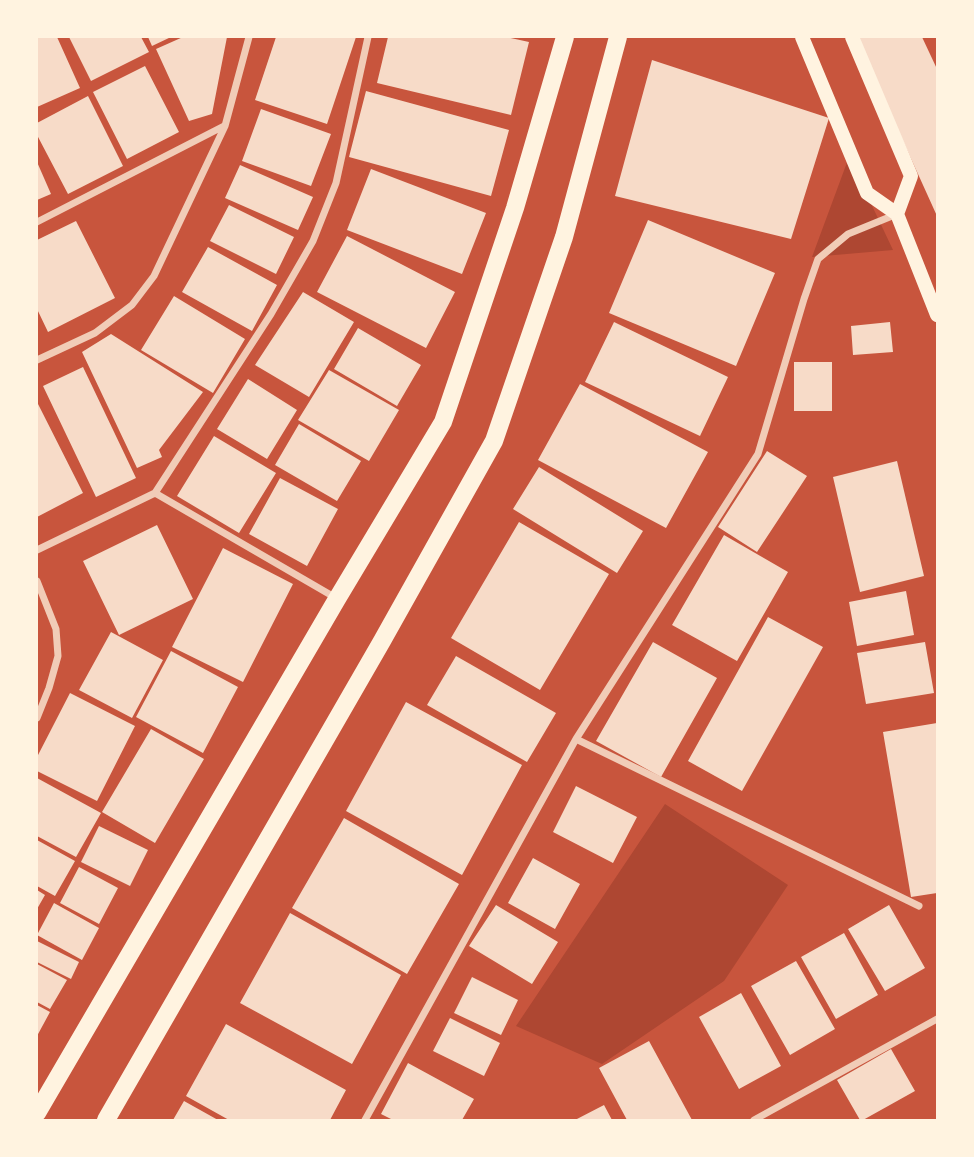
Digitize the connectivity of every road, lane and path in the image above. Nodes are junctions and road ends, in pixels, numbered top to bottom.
1 (249, 37) edge
2 (368, 37) edge
3 (565, 37) edge
4 (618, 37) edge
5 (802, 37) edge
6 (852, 37) edge
7 (225, 125) junction
8 (897, 215) junction
9 (37, 222) edge
10 (937, 315) edge
11 (37, 360) edge
12 (155, 493) junction
13 (37, 550) edge
14 (37, 581) edge
15 (337, 599) junction
16 (37, 718) edge
17 (576, 739) junction
18 (919, 906) dead end
19 (937, 1019) edge
20 (37, 1113) edge
21 (106, 1120) edge
22 (365, 1120) edge
23 (754, 1120) edge

1 - 7 street
2 - 12 street
3 - 15 main road
4 - 21 main road
5 - 8 main road
6 - 8 main road
7 - 9 street
7 - 11 street
8 - 10 main road
8 - 17 street
12 - 13 street
12 - 15 street
14 - 16 street
15 - 20 main road
17 - 18 street
17 - 22 street
19 - 23 street

